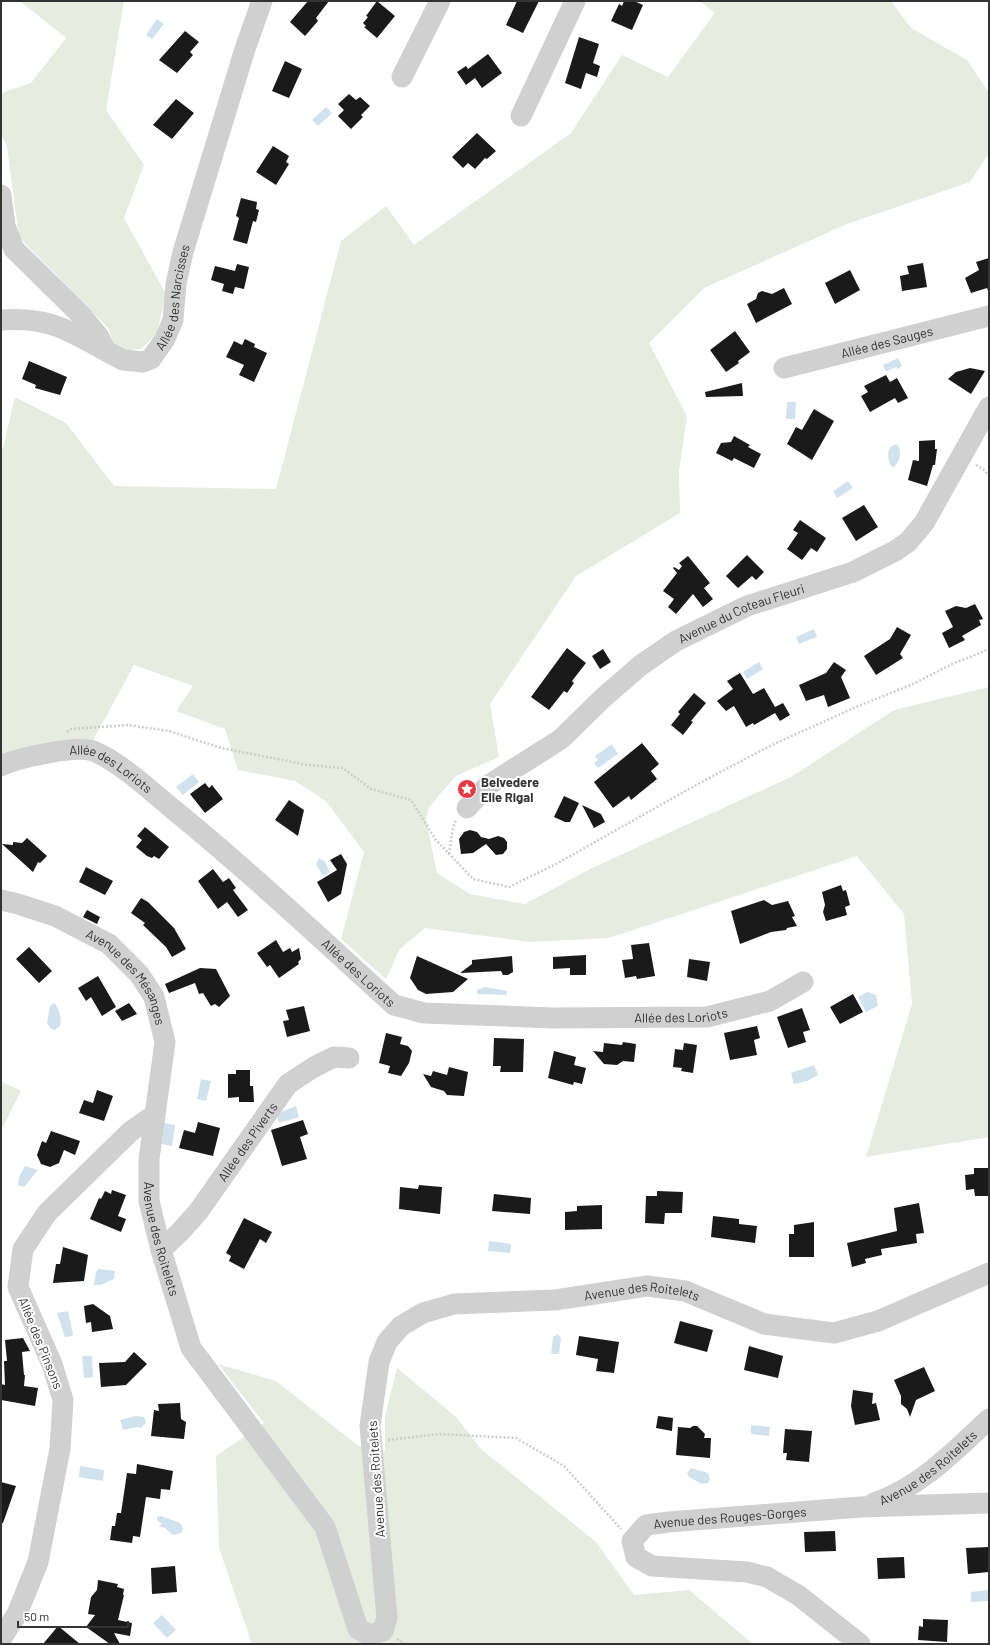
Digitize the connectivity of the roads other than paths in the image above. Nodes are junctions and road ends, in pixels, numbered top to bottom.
1 (262, 1) edge
2 (440, 1) edge
3 (575, 1) edge
4 (402, 77) dead end
5 (521, 116) dead end
6 (1, 194) edge
7 (989, 316) edge
8 (1, 320) edge
9 (106, 351) junction
10 (784, 368) dead end
11 (989, 407) edge
12 (1, 766) edge
13 (467, 808) road end
14 (1, 900) edge
15 (804, 982) dead end
16 (349, 1058) dead end
17 (154, 1115) junction
18 (161, 1250) junction
19 (989, 1273) edge
20 (989, 1419) edge
21 (989, 1503) edge
22 (861, 1507) junction
23 (1, 1639) edge
24 (860, 1644) edge

1 - 9 street, Allée des Narcisses
2 - 4 street
3 - 5 street
6 - 9 street
7 - 10 street, Allée des Sauges
8 - 9 street, Allée des Narcisses
11 - 13 street, Avenue du Coteau Fleuri
12 - 15 street, Allée des Loriots
14 - 17 street, Avenue des Mésanges
16 - 18 street, Allée des Piverts
17 - 18 street, Avenue des Roitelets
17 - 23 street, Allée des Pinsons
18 - 19 street, Avenue des Roitelets
20 - 22 street, Avenue des Roitelets
21 - 22 street
22 - 24 street, Avenue des Rouges-Gorges

